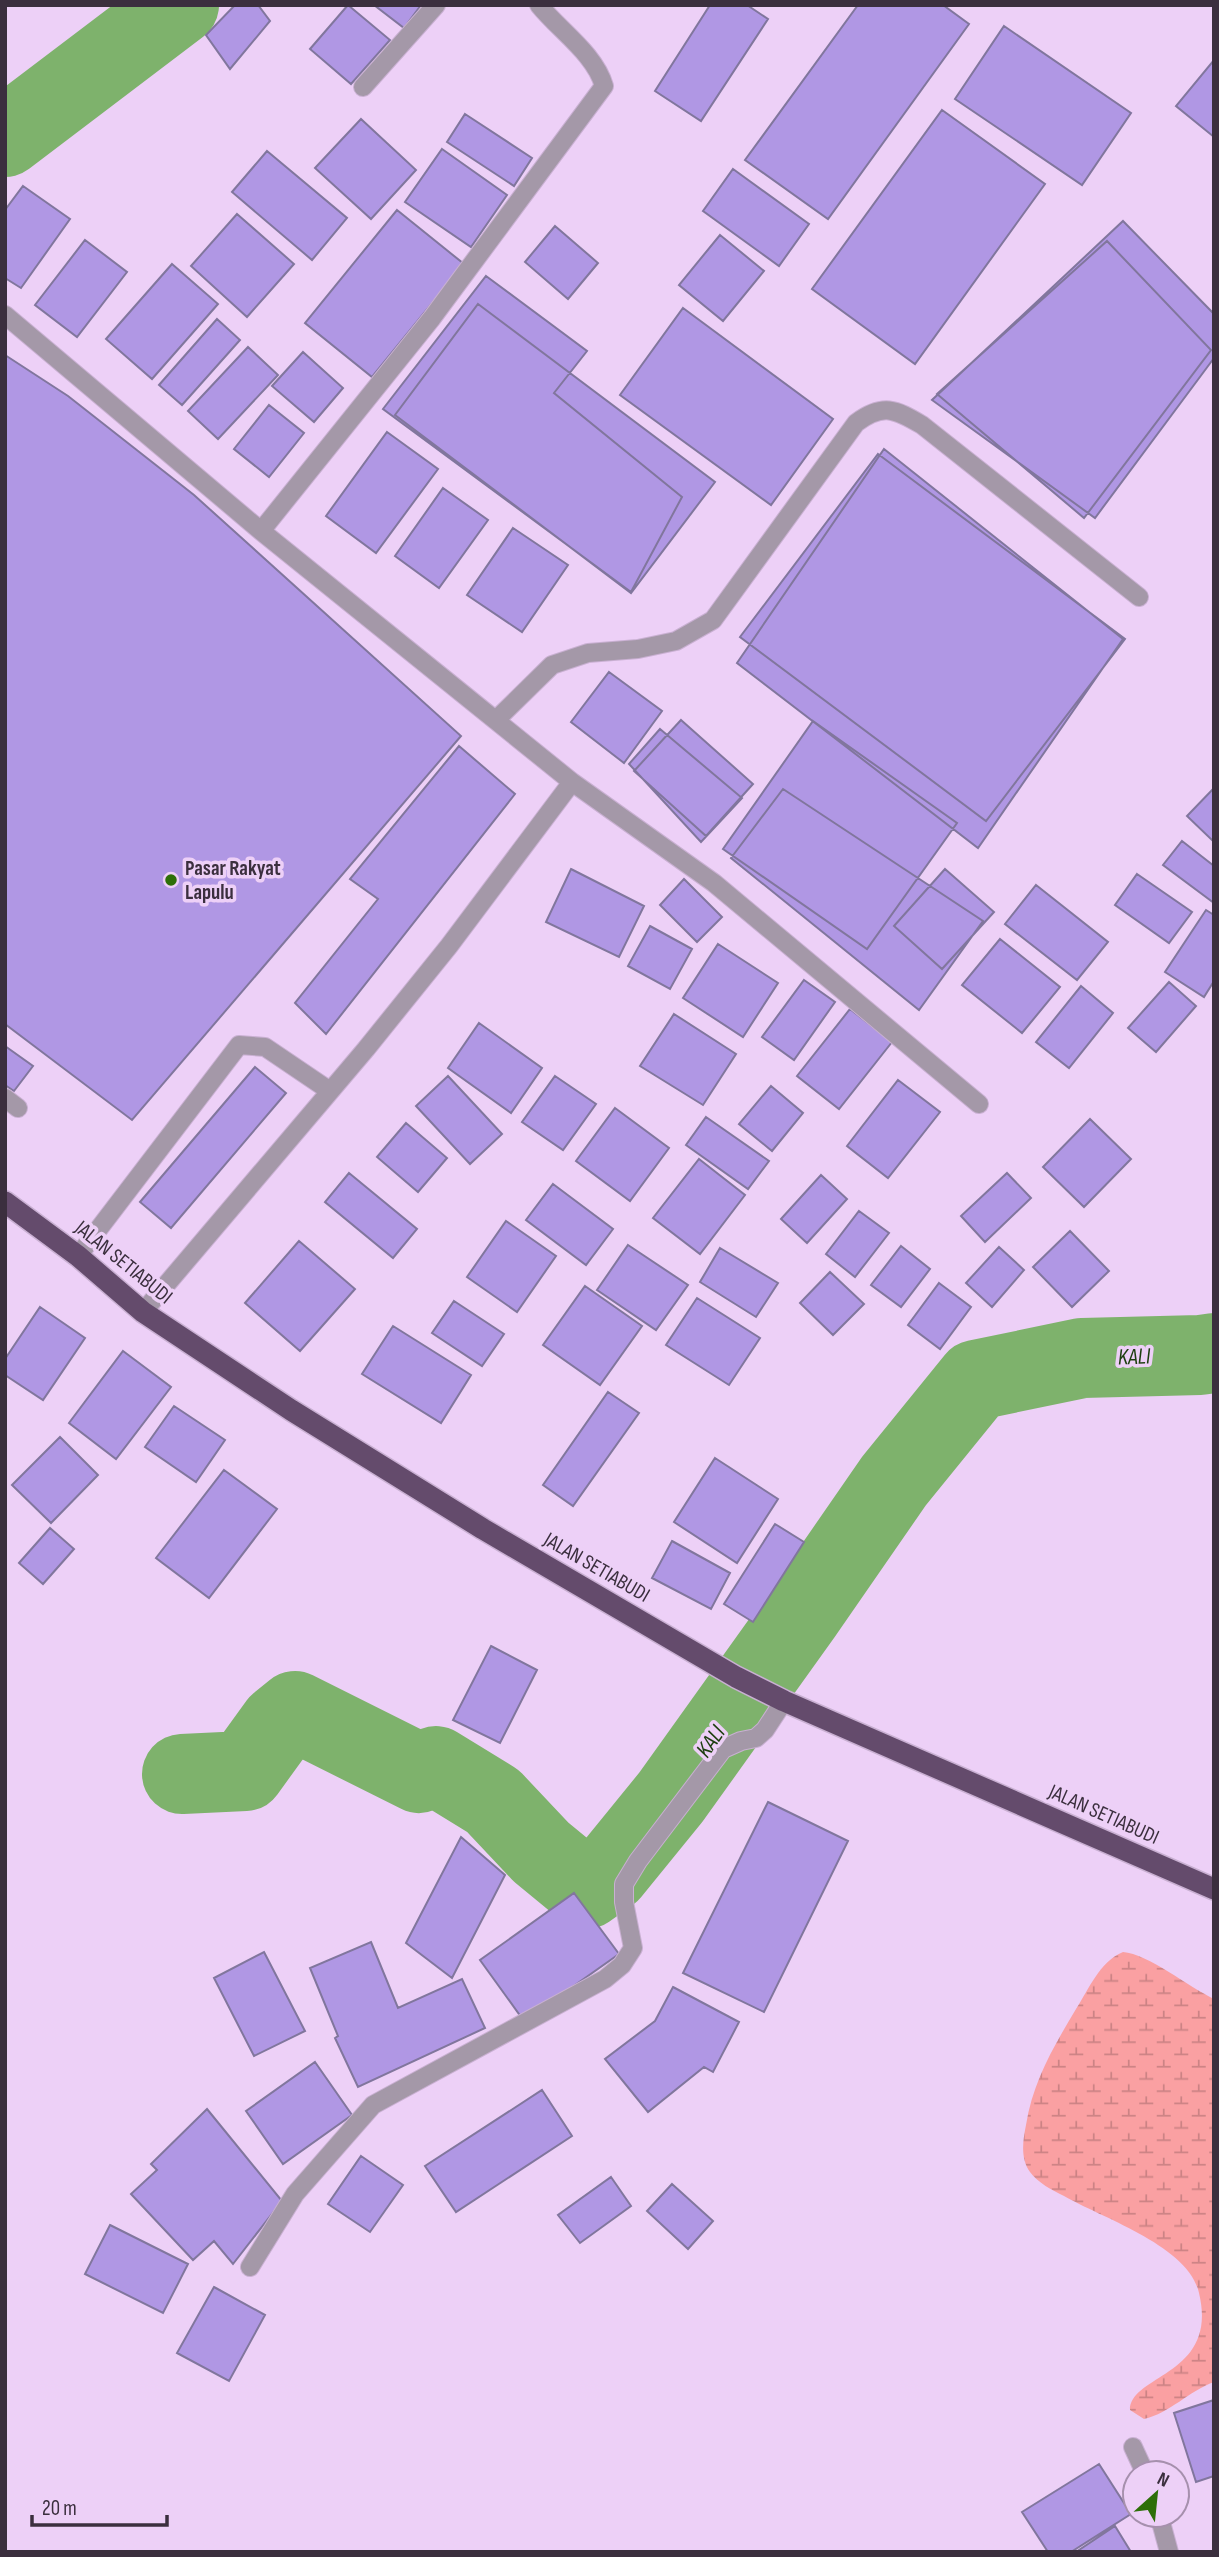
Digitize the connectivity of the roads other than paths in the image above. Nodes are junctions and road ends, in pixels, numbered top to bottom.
1 (436, 5) edge
2 (540, 5) edge
3 (363, 87) dead end
4 (5, 315) edge
5 (261, 530) junction
6 (1139, 597) dead end
7 (496, 720) junction
8 (572, 782) junction
9 (330, 1091) junction
10 (979, 1104) dead end
11 (5, 1202) edge
12 (78, 1255) junction
13 (143, 1312) junction
14 (777, 1698) junction
15 (1214, 1889) edge
16 (250, 2267) dead end
17 (1133, 2447) dead end
18 (1139, 2459) edge
19 (1163, 2529) edge
20 (1169, 2552) edge

1 - 3 street
2 - 5 street
4 - 5 street
5 - 7 street
6 - 7 street
7 - 8 street
8 - 9 street
8 - 10 street
9 - 12 street
9 - 13 street
11 - 12 highway, JALAN SETIABUDI
12 - 13 highway, JALAN SETIABUDI
13 - 14 highway, JALAN SETIABUDI
14 - 15 highway, JALAN SETIABUDI
14 - 16 street
17 - 18 street
19 - 20 street

